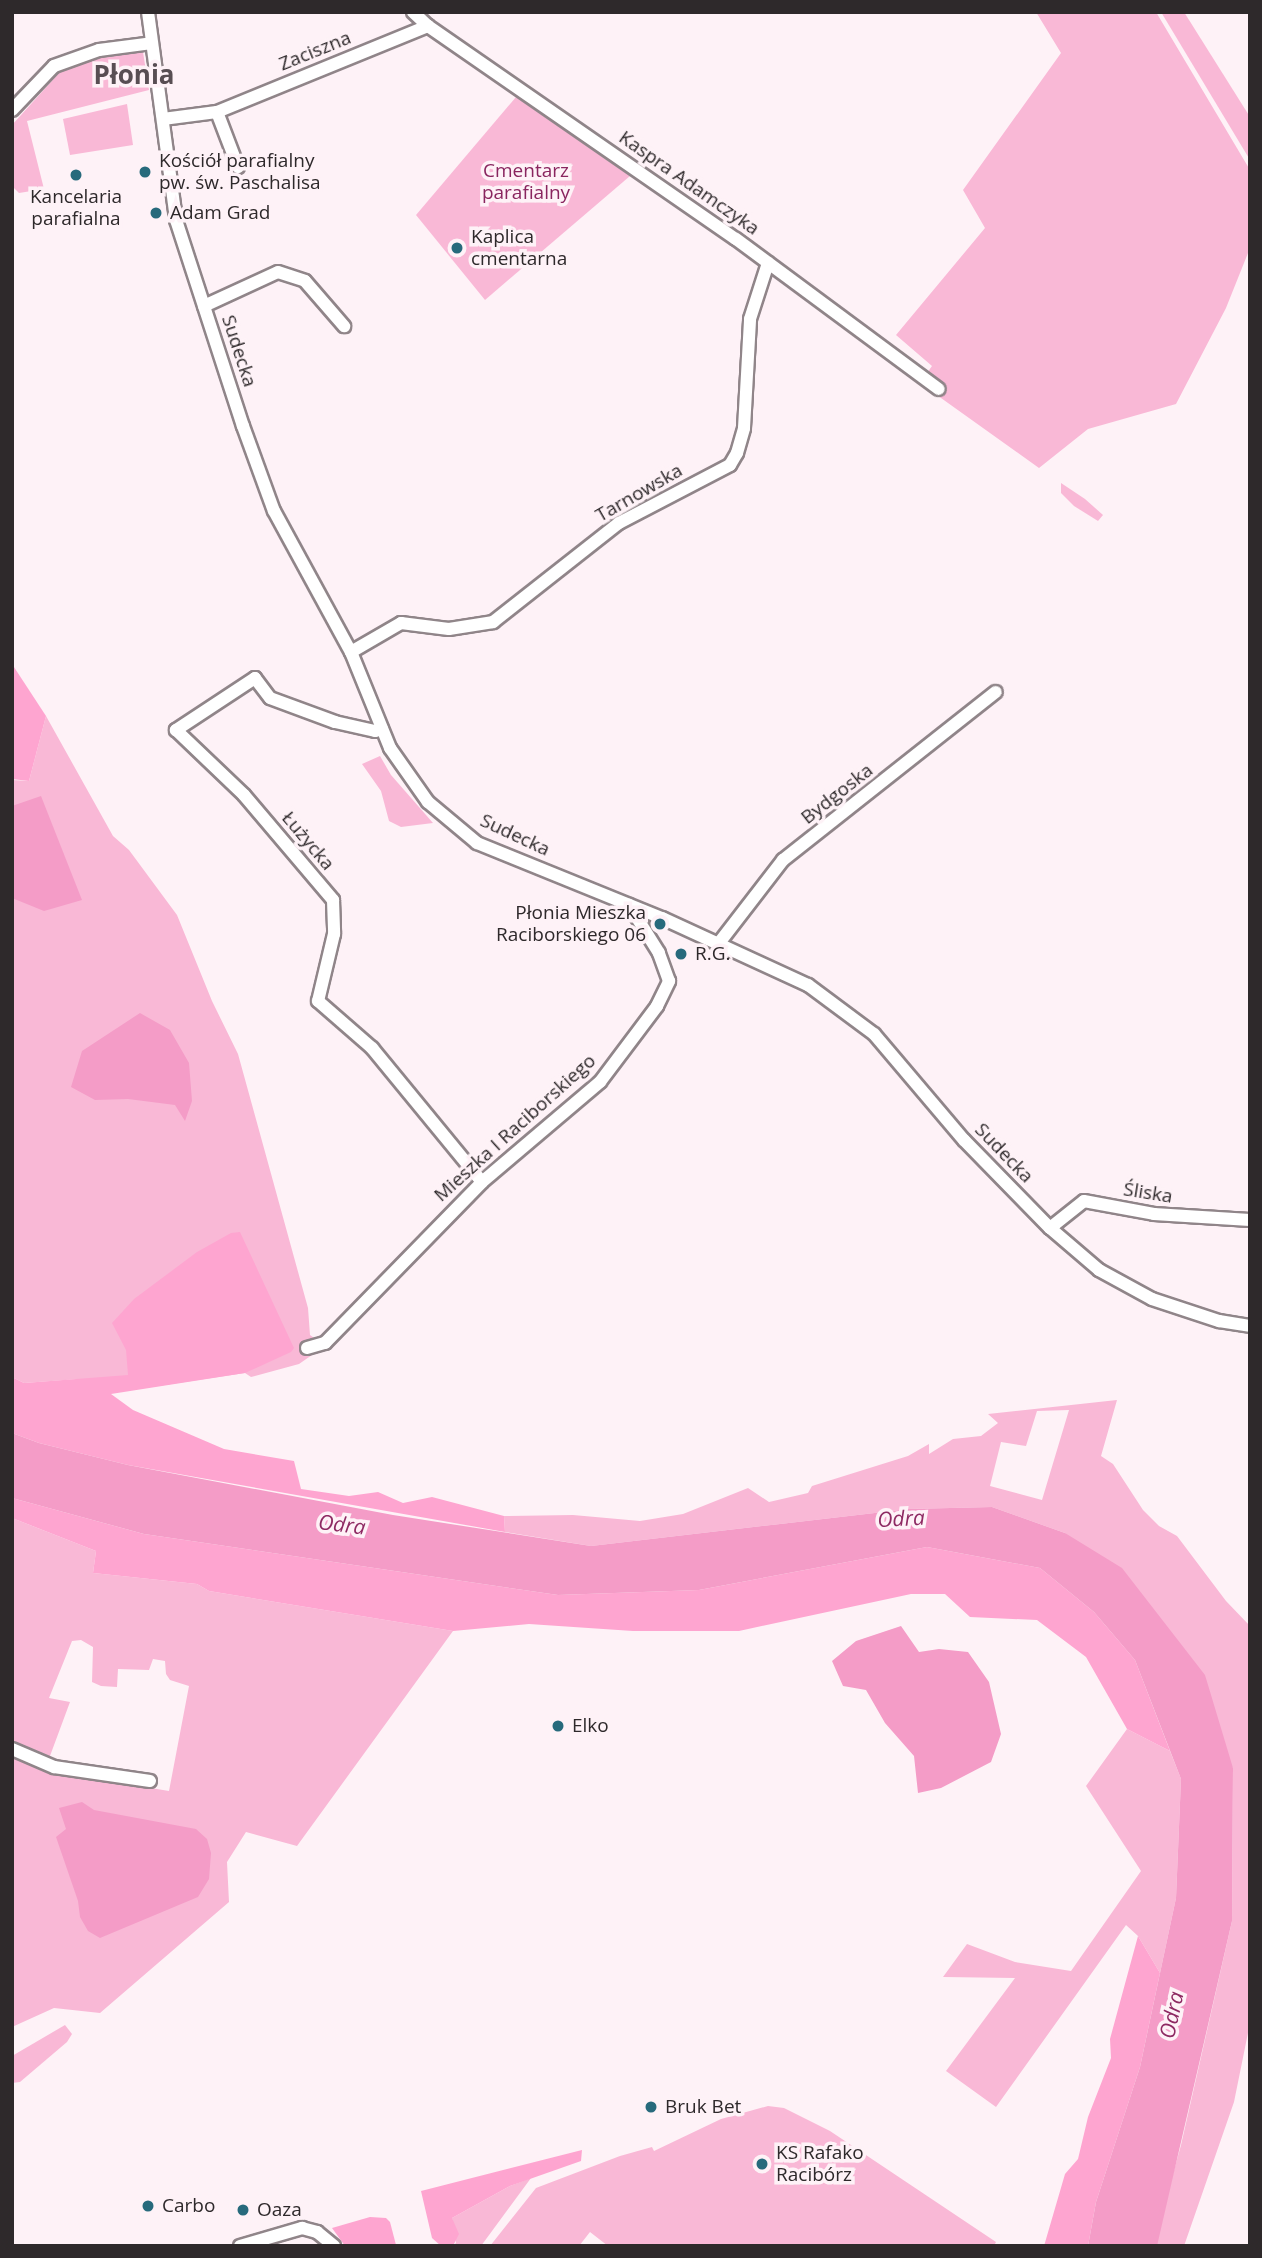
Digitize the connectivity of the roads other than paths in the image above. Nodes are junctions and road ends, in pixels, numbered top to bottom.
1 (148, 12) edge
2 (413, 12) edge
3 (428, 26) junction
4 (152, 43) junction
5 (12, 110) edge
6 (217, 112) junction
7 (163, 119) junction
8 (238, 167) dead end
9 (768, 263) junction
10 (204, 306) junction
11 (344, 326) dead end
12 (939, 389) dead end
13 (351, 652) junction
14 (996, 692) dead end
15 (382, 729) junction
16 (629, 905) junction
17 (719, 943) junction
18 (482, 1182) junction
19 (1250, 1220) edge
20 (1050, 1228) junction
21 (1250, 1326) edge
22 (307, 1348) dead end
23 (12, 1749) edge
24 (150, 1781) dead end
25 (240, 2246) edge
26 (334, 2246) edge

1 - 4 street, Sudecka
2 - 3 street, Kaspra Adamczyka
3 - 6 street, Zaciszna
3 - 9 street, Kaspra Adamczyka
4 - 5 street
4 - 7 street, Sudecka
6 - 7 street, Zaciszna
6 - 8 street
7 - 10 street, Sudecka
9 - 12 street, Kaspra Adamczyka
9 - 13 street, Tarnowska
10 - 11 street
10 - 13 street, Sudecka
13 - 15 street, Sudecka
14 - 17 street, Bydgoska
15 - 16 street, Sudecka
15 - 18 street, Łużycka
16 - 17 street, Sudecka
16 - 18 street, Mieszka I Raciborskiego
17 - 20 street, Sudecka
18 - 22 street, Mieszka I Raciborskiego
19 - 20 street, Śliska
20 - 21 street, Sudecka
23 - 24 street
25 - 26 street

